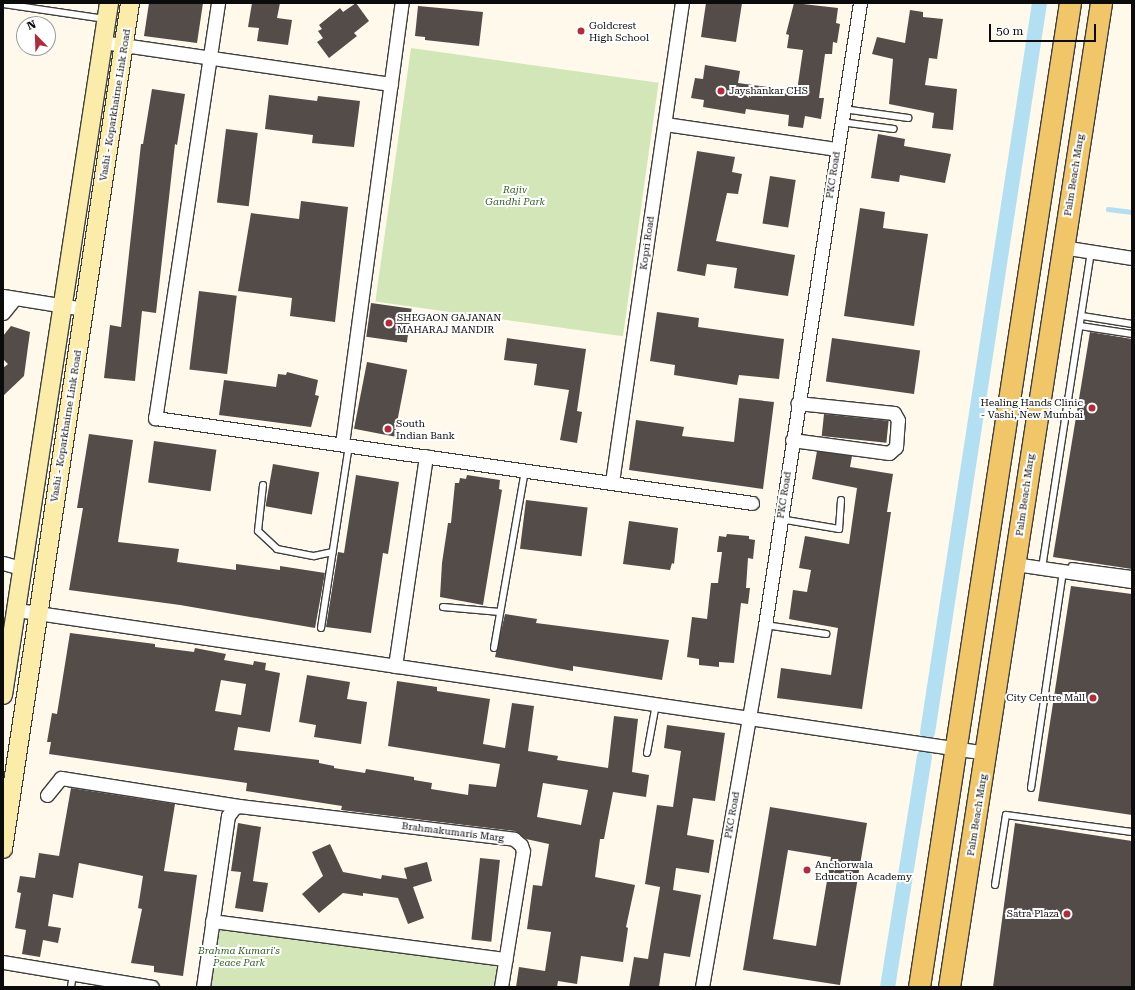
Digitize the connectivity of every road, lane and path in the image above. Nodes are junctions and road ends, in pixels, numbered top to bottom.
1 (130, 3) edge
2 (218, 3) edge
3 (402, 3) edge
4 (682, 3) edge
5 (860, 3) edge
6 (1070, 3) edge
7 (1101, 3) edge
8 (3, 4) edge
9 (108, 11) edge
10 (103, 42) junction
11 (124, 45) junction
12 (210, 57) junction
13 (391, 84) junction
14 (844, 109) junction
15 (908, 118) dead end
16 (841, 122) junction
17 (665, 124) junction
18 (894, 129) dead end
19 (837, 149) junction
20 (1062, 247) junction
21 (1091, 252) junction
22 (1132, 258) edge
23 (9, 297) edge
24 (63, 305) junction
25 (84, 308) junction
26 (3, 313) edge
27 (1082, 316) junction
28 (1132, 324) edge
29 (1080, 326) junction
30 (1132, 334) edge
31 (798, 403) junction
32 (792, 440) junction
33 (346, 445) junction
34 (426, 456) junction
35 (525, 470) junction
36 (612, 482) junction
37 (262, 485) dead end
38 (841, 500) dead end
39 (752, 504) dead end
40 (780, 519) junction
41 (333, 552) junction
42 (3, 563) edge
43 (1015, 564) junction
44 (1042, 565) junction
45 (24, 569) junction
46 (1063, 571) junction
47 (1132, 574) edge
48 (1132, 581) edge
49 (442, 607) dead end
50 (17, 610) junction
51 (500, 612) junction
52 (37, 613) junction
53 (765, 625) junction
54 (321, 628) dead end
55 (826, 634) dead end
56 (494, 648) dead end
57 (395, 666) junction
58 (3, 695) edge
59 (656, 704) junction
60 (749, 718) junction
61 (956, 748) junction
62 (647, 753) dead end
63 (987, 753) junction
64 (1031, 788) dead end
65 (47, 795) dead end
66 (239, 806) junction
67 (1132, 832) edge
68 (3, 849) edge
69 (995, 885) dead end
70 (212, 921) junction
71 (506, 960) junction
72 (3, 962) edge
73 (73, 974) junction
74 (122, 984) edge
75 (71, 987) edge
76 (152, 987) edge
77 (203, 987) edge
78 (501, 987) edge
79 (702, 987) edge
80 (919, 987) edge
81 (949, 987) edge

1 - 11 main road, Vashi - Koparkhairne Link Road
2 - 12 street
3 - 13 street
4 - 17 street, Kopri Road
5 - 14 street, PKC Road
6 - 61 main road
7 - 20 main road, Palm Beach Marg
8 - 9 lane
9 - 10 main road, Vashi - Koparkhairne Link Road
10 - 11 street
10 - 24 main road, Vashi - Koparkhairne Link Road
11 - 12 street
11 - 25 main road, Vashi - Koparkhairne Link Road
12 - 13 street
12 - 33 street
13 - 33 street
14 - 15 lane
14 - 16 street, PKC Road
16 - 18 lane
16 - 19 street, PKC Road
17 - 19 street
17 - 36 street, Kopri Road
19 - 31 street, PKC Road
20 - 21 street
20 - 43 main road, Palm Beach Marg
21 - 22 street
21 - 27 lane
23 - 24 street
23 - 26 street
24 - 25 street
24 - 45 main road, Vashi - Koparkhairne Link Road
25 - 52 main road, Vashi - Koparkhairne Link Road
27 - 28 lane
27 - 29 lane
29 - 30 lane
29 - 44 lane
31 - 32 street, PKC Road
31 - 32 street
32 - 40 street, PKC Road
33 - 34 street
33 - 41 lane
34 - 35 street
34 - 57 street
35 - 36 street
35 - 51 lane
36 - 39 street
37 - 41 lane
38 - 40 lane
40 - 53 street, PKC Road
41 - 54 lane
42 - 45 street
43 - 44 street
43 - 63 main road, Palm Beach Marg
44 - 46 street
44 - 47 lane
45 - 50 main road, Vashi - Koparkhairne Link Road
46 - 48 street
46 - 64 lane
49 - 51 lane
50 - 52 street
50 - 58 main road, Vashi - Koparkhairne Link Road
51 - 56 lane
52 - 57 street
52 - 68 main road, Vashi - Koparkhairne Link Road
53 - 55 lane
53 - 60 street, PKC Road
57 - 59 street
59 - 60 street
59 - 62 lane
60 - 61 street
60 - 79 street, PKC Road
61 - 63 street
61 - 80 main road
63 - 81 main road, Palm Beach Marg
65 - 66 street, Brahmakumaris Marg
66 - 70 street
66 - 71 street, Brahmakumaris Marg
67 - 69 lane
70 - 71 street
70 - 77 street
71 - 78 street, Brahmakumaris Marg
72 - 73 street
73 - 74 street
73 - 75 lane
74 - 76 street

